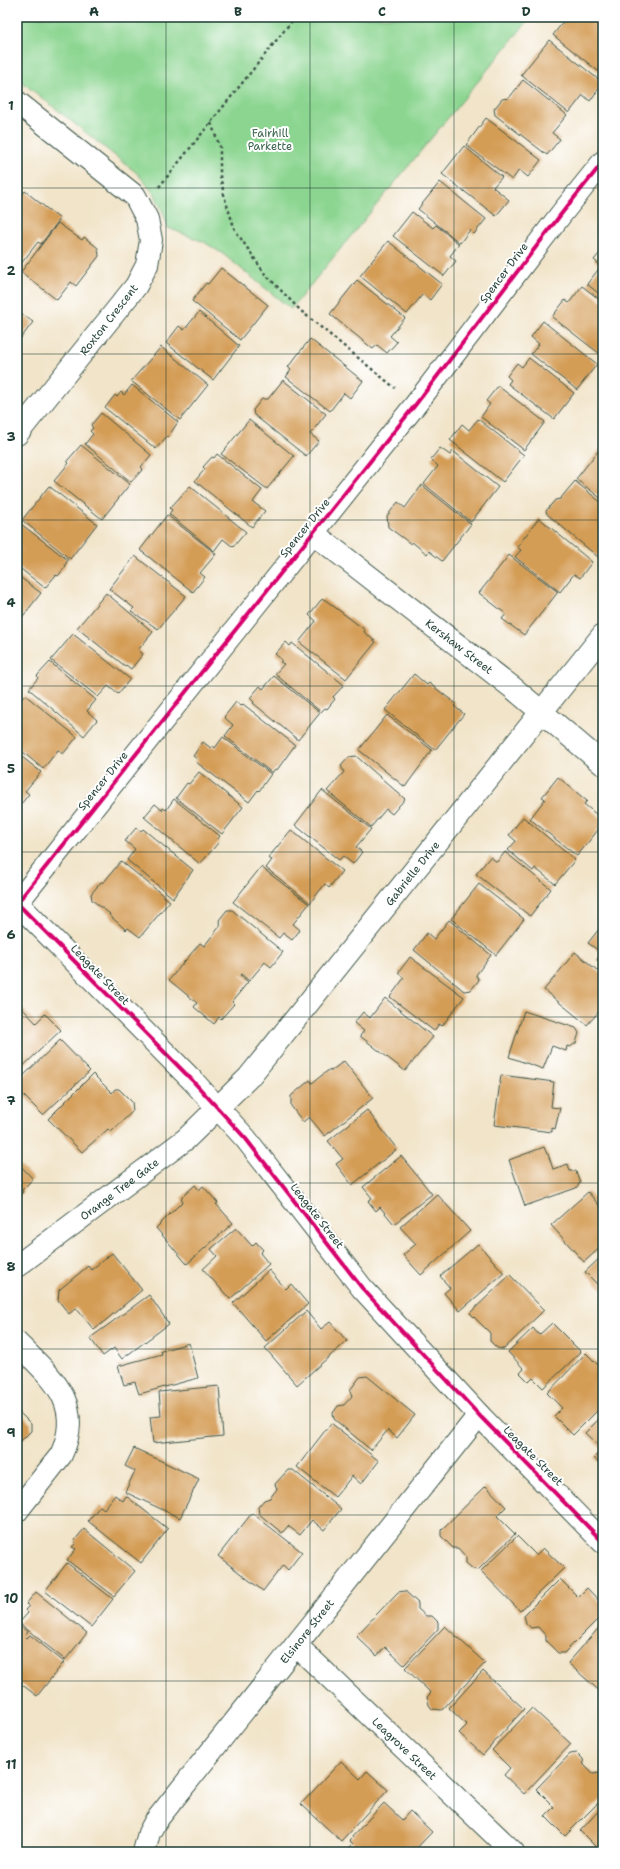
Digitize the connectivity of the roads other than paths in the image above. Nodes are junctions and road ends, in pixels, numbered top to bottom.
1 (17, 102) edge
2 (603, 162) edge
3 (17, 434) edge
4 (313, 533) junction
5 (603, 635) edge
6 (541, 712) junction
7 (603, 764) edge
8 (17, 903) edge
9 (218, 1108) junction
10 (17, 1266) edge
11 (17, 1343) edge
12 (479, 1415) junction
13 (17, 1511) edge
14 (603, 1542) edge
15 (296, 1645) junction
16 (144, 1852) edge
17 (513, 1852) edge

1 - 3 street, Roxton Crescent
2 - 4 street, Spencer Drive
4 - 6 street, Kershaw Street
4 - 8 street, Spencer Drive
5 - 6 street, Gabrielle Drive
6 - 7 street, Kershaw Street
6 - 9 street, Gabrielle Drive
8 - 9 street, Leagate Street
9 - 10 street, Orange Tree Gate
9 - 12 street, Leagate Street
11 - 13 street
12 - 14 street, Leagate Street
12 - 15 street, Elsinore Street
15 - 16 street, Elsinore Street
15 - 17 street, Leagrove Street

